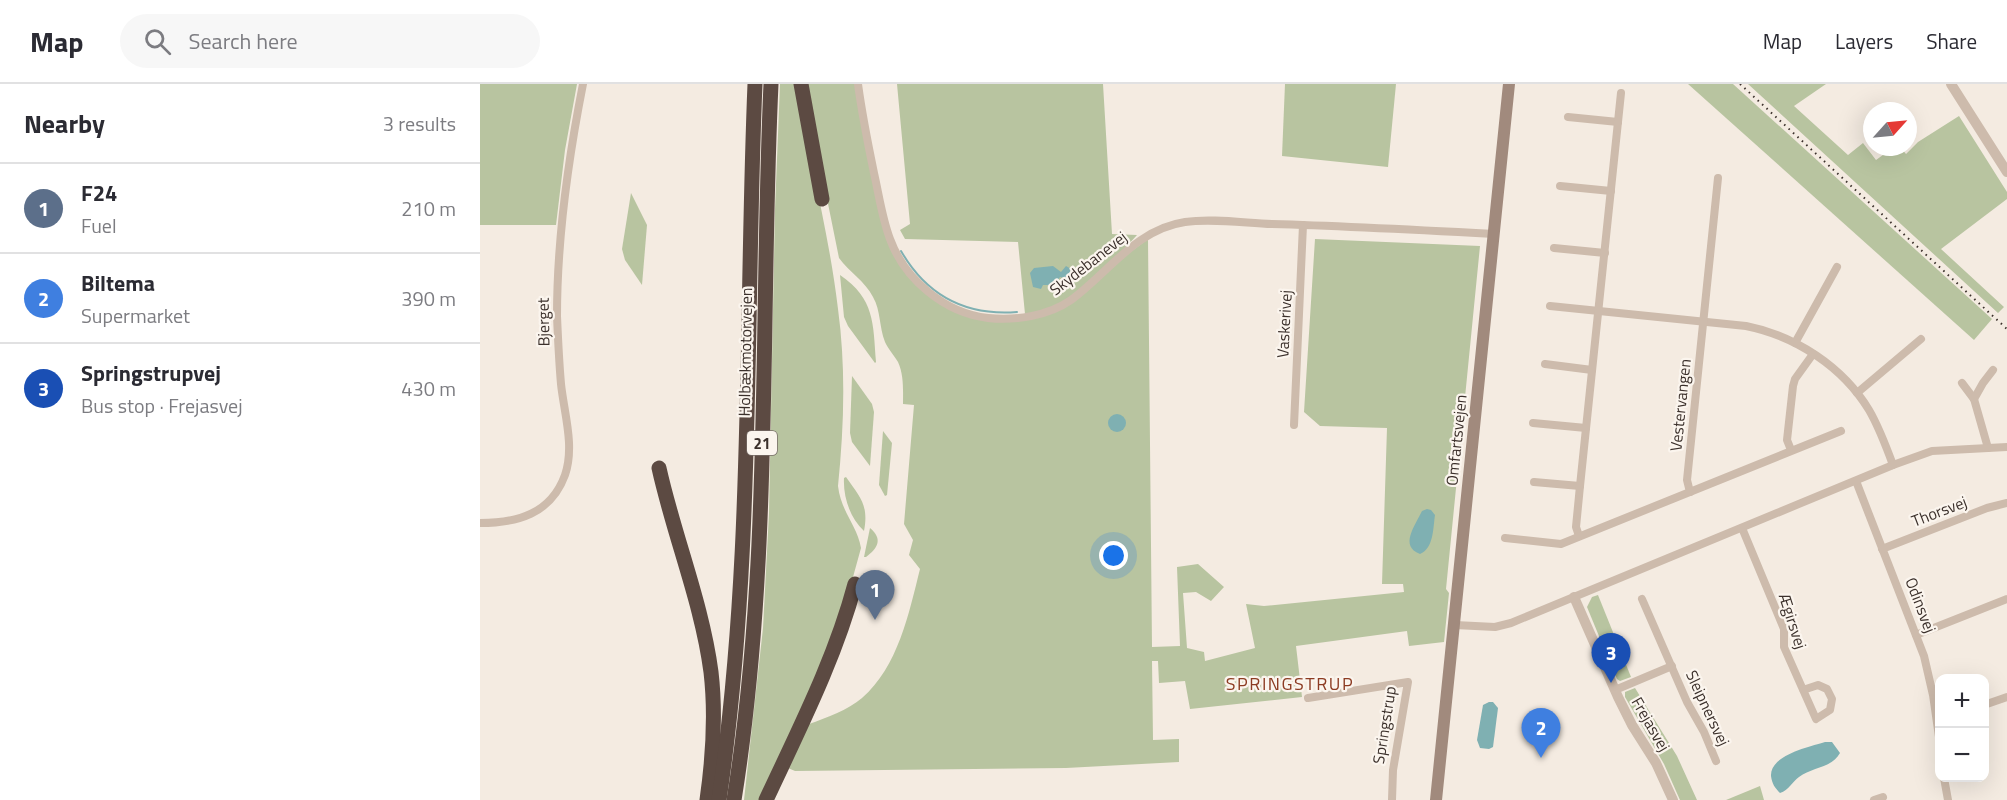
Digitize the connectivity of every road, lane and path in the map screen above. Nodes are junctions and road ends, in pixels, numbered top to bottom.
1 (583, 84) edge
2 (755, 84) edge
3 (771, 84) edge
4 (801, 84) edge
5 (858, 84) edge
6 (1509, 84) edge
7 (1951, 84) edge
8 (1621, 93) dead end
9 (1568, 117) dead end
10 (1618, 122) junction
11 (2007, 172) edge
12 (1718, 178) dead end
13 (1560, 186) dead end
14 (1611, 191) junction
15 (822, 200) dead end
16 (1303, 225) junction
17 (1494, 234) junction
18 (1554, 248) dead end
19 (1605, 253) junction
20 (1837, 267) dead end
21 (1550, 306) dead end
22 (1599, 311) junction
23 (1704, 322) junction
24 (1921, 339) dead end
25 (1795, 343) junction
26 (1813, 354) junction
27 (1545, 364) dead end
28 (1592, 370) junction
29 (1994, 370) dead end
30 (1962, 383) dead end
31 (1857, 393) junction
32 (1974, 399) junction
33 (1533, 423) dead end
34 (1294, 425) dead end
35 (1586, 429) junction
36 (1841, 431) dead end
37 (2007, 447) edge
38 (1988, 448) junction
39 (1791, 450) junction
40 (1893, 465) junction
41 (658, 468) dead end
42 (1856, 481) junction
43 (1534, 482) dead end
44 (1580, 486) junction
45 (1690, 492) junction
46 (2007, 503) edge
47 (480, 523) edge
48 (1742, 528) junction
49 (1579, 536) junction
50 (1505, 538) dead end
51 (1882, 549) junction
52 (855, 584) dead end
53 (1574, 597) junction
54 (1642, 598) dead end
55 (2007, 599) edge
56 (1455, 625) junction
57 (1917, 635) junction
58 (1672, 666) junction
59 (1615, 690) junction
60 (1803, 690) dead end
61 (2007, 697) edge
62 (1308, 699) dead end
63 (1989, 703) edge
64 (1935, 705) edge
65 (1716, 762) dead end
66 (1945, 782) edge
67 (1883, 797) dead end
68 (708, 800) edge
69 (719, 800) edge
70 (734, 800) edge
71 (766, 800) edge
72 (1392, 800) edge
73 (1436, 800) edge
74 (1673, 800) edge
75 (1874, 800) edge
76 (1948, 800) edge

1 - 47 street, Bjerget
2 - 69 highway, Holbækmotorvejen / 21
3 - 70 highway, Holbækmotorvejen / 21
4 - 15 highway
5 - 16 street, Skydebanevej
6 - 17 main road, Omfartsvejen
7 - 11 street
8 - 10 street
9 - 10 street
10 - 14 street
12 - 23 street, Vestervangen
13 - 14 street
14 - 19 street
16 - 17 street, Skydebanevej
16 - 34 street, Vaskerivej
17 - 56 main road, Omfartsvejen
18 - 19 street
19 - 22 street
20 - 25 street
21 - 22 street
22 - 23 street
22 - 28 street
23 - 25 street
23 - 45 street, Vestervangen
24 - 31 street
25 - 26 street
26 - 31 street
26 - 39 street
27 - 28 street
28 - 35 street
29 - 32 street
30 - 32 street
31 - 40 street
32 - 38 street
33 - 35 street
35 - 44 street
36 - 39 street
37 - 38 street
38 - 40 street
39 - 45 street
40 - 42 street
41 - 68 highway
42 - 48 street
42 - 51 street, Odinsvej
43 - 44 street
44 - 49 street
45 - 49 street
46 - 51 street, Thorsvej
48 - 53 street
48 - 60 street, Ægirsvej
49 - 50 street
51 - 57 street, Odinsvej
52 - 71 highway
53 - 56 street
53 - 59 street, Frejasvej
54 - 58 street, Sleipnersvej
55 - 57 street
56 - 73 main road, Omfartsvejen
57 - 64 street, Odinsvej
58 - 59 street, Sleipnersvej
58 - 65 street, Sleipnersvej
59 - 74 street, Frejasvej
61 - 63 street
62 - 72 street, Springstrup
66 - 76 street
67 - 75 street

